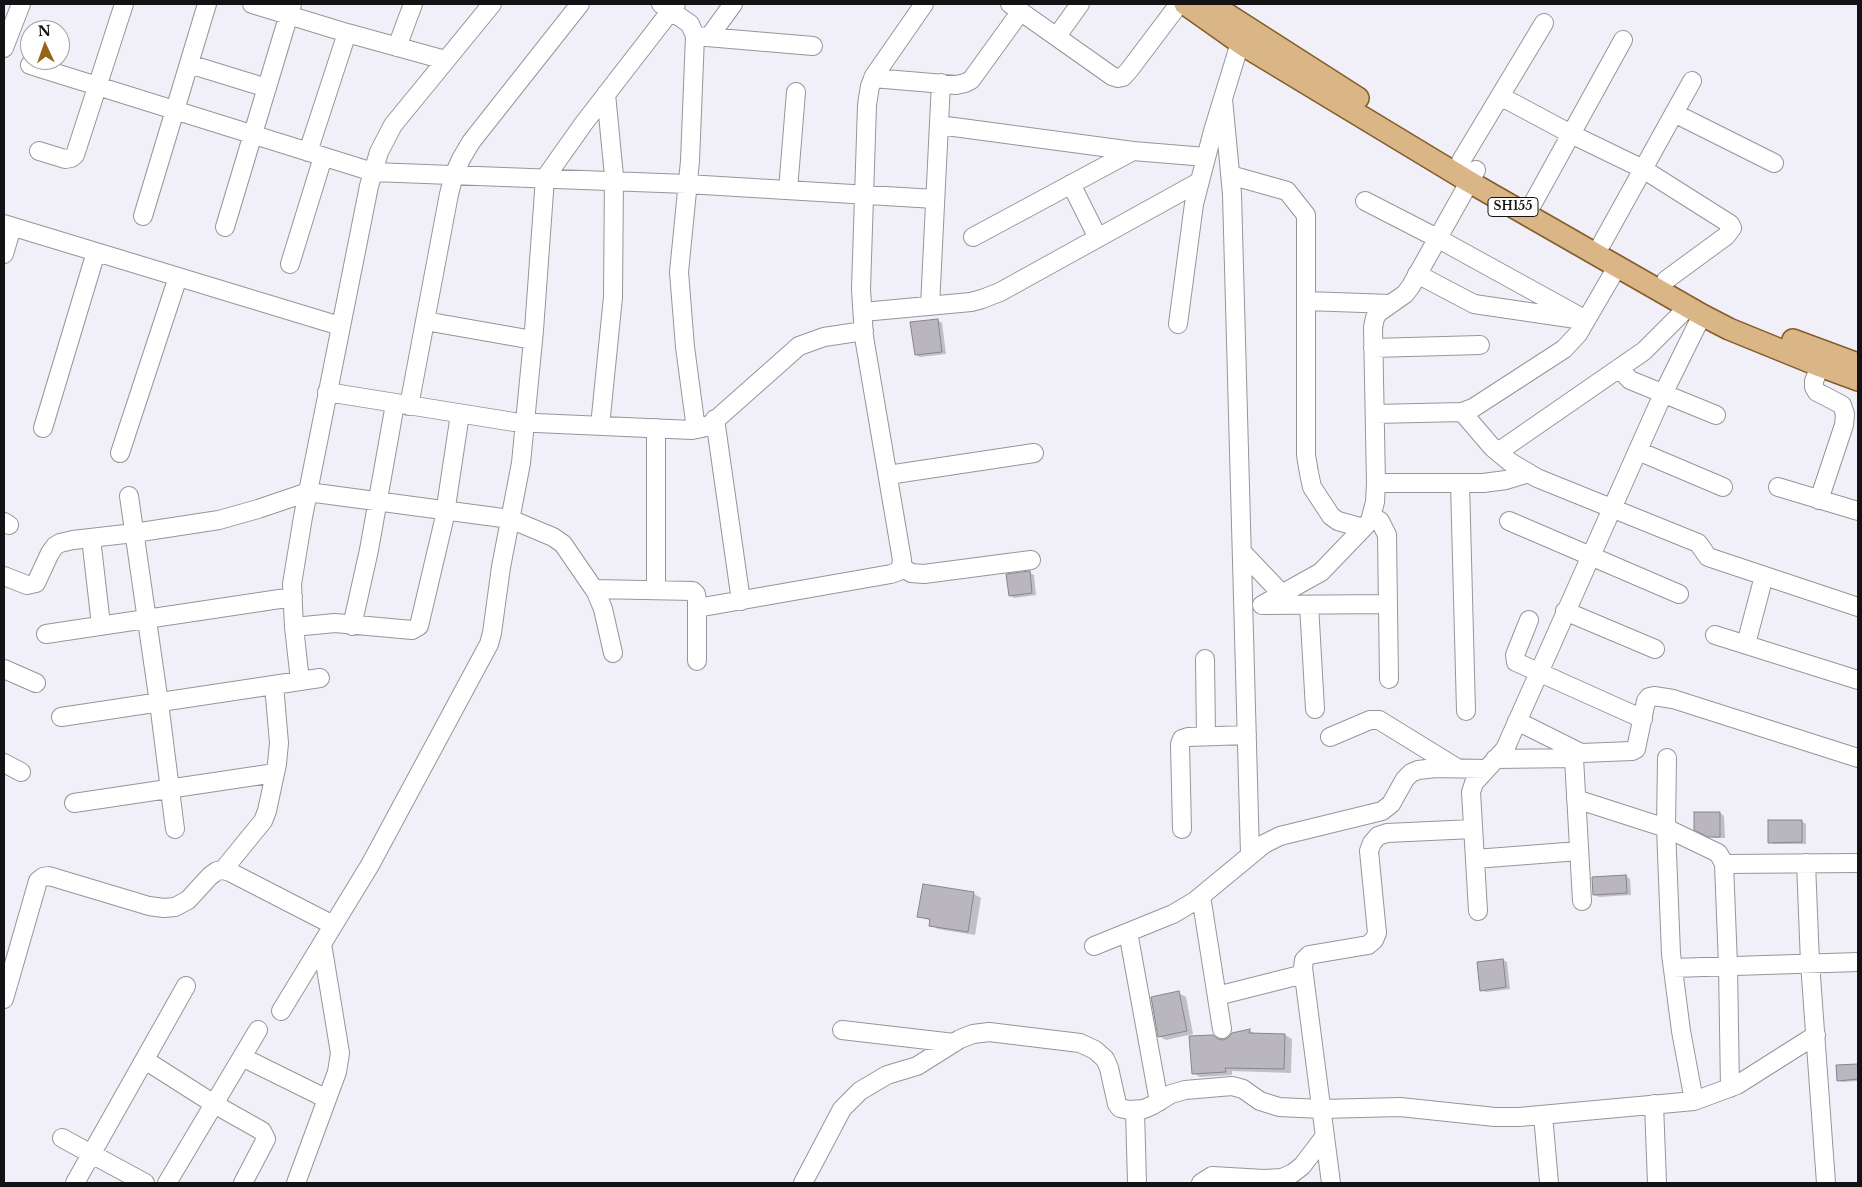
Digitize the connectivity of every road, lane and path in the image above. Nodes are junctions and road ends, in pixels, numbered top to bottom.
1 (21, 4) edge
2 (123, 4) edge
3 (207, 4) edge
4 (252, 4) edge
5 (413, 4) edge
6 (492, 4) edge
7 (580, 4) edge
8 (733, 4) edge
9 (924, 4) edge
10 (1080, 4) edge
11 (1179, 4) edge
12 (1184, 4) edge
13 (1211, 4) edge
14 (669, 6) edge
15 (1015, 8) edge
16 (290, 9) edge
17 (1544, 23) dead end
18 (347, 33) junction
19 (702, 36) junction
20 (1057, 36) junction
21 (1623, 40) dead end
22 (1240, 43) junction
23 (813, 46) dead end
24 (397, 47) junction
25 (4, 48) edge
26 (445, 60) junction
27 (189, 64) junction
28 (46, 70) edge
29 (873, 78) junction
30 (1692, 80) dead end
31 (941, 83) junction
32 (98, 86) junction
33 (267, 88) junction
34 (796, 92) dead end
35 (606, 94) junction
36 (1500, 96) junction
37 (1223, 100) junction
38 (174, 110) junction
39 (1674, 113) junction
40 (939, 125) junction
41 (1571, 134) junction
42 (252, 135) junction
43 (39, 151) dead end
44 (1133, 151) junction
45 (316, 154) junction
46 (1206, 157) junction
47 (1774, 163) dead end
48 (1643, 169) junction
49 (1468, 171) junction
50 (373, 172) junction
51 (454, 175) junction
52 (1230, 175) junction
53 (545, 178) junction
54 (614, 182) junction
55 (1199, 182) junction
56 (687, 184) junction
57 (1071, 184) junction
58 (788, 190) junction
59 (864, 194) junction
60 (935, 199) junction
61 (1365, 201) dead end
62 (1533, 203) junction
63 (143, 216) dead end
64 (8, 225) edge
65 (225, 227) dead end
66 (973, 237) dead end
67 (1098, 238) junction
68 (1437, 238) junction
69 (1602, 243) junction
70 (96, 252) junction
71 (4, 254) edge
72 (290, 264) dead end
73 (1617, 267) junction
74 (1417, 274) junction
75 (178, 277) junction
76 (1666, 280) junction
77 (1306, 301) junction
78 (1391, 304) junction
79 (930, 306) junction
80 (1695, 311) junction
81 (863, 312) junction
82 (1586, 320) junction
83 (425, 321) junction
84 (1178, 324) dead end
85 (340, 326) junction
86 (864, 331) junction
87 (533, 340) junction
88 (1480, 345) dead end
89 (1374, 348) junction
90 (1858, 364) edge
91 (1820, 366) junction
92 (1619, 368) junction
93 (1858, 380) edge
94 (327, 392) junction
95 (1663, 394) junction
96 (402, 405) junction
97 (1462, 412) junction
98 (460, 414) junction
99 (1375, 414) junction
100 (1716, 415) dead end
101 (715, 420) junction
102 (525, 422) junction
103 (600, 426) junction
104 (43, 428) dead end
105 (656, 428) junction
106 (696, 429) junction
107 (1638, 451) junction
108 (1498, 452) junction
109 (120, 453) dead end
110 (1034, 453) dead end
111 (1528, 473) junction
112 (888, 475) junction
113 (1376, 483) junction
114 (1460, 483) junction
115 (1778, 487) dead end
116 (1723, 488) dead end
117 (308, 492) junction
118 (129, 496) dead end
119 (1819, 500) junction
120 (378, 501) junction
121 (1612, 507) junction
122 (446, 510) junction
123 (1858, 511) edge
124 (510, 519) junction
125 (1510, 521) dead end
126 (1367, 522) junction
127 (134, 533) junction
128 (90, 538) junction
129 (1242, 552) junction
130 (1590, 555) junction
131 (1031, 560) dead end
132 (901, 566) junction
133 (1321, 572) junction
134 (4, 576) edge
135 (1764, 576) junction
136 (594, 589) junction
137 (656, 590) junction
138 (1282, 594) junction
139 (1679, 594) dead end
140 (293, 597) junction
141 (742, 601) junction
142 (1317, 604) junction
143 (1387, 604) junction
144 (1243, 605) junction
145 (1262, 605) junction
146 (697, 608) junction
147 (1858, 608) edge
148 (1565, 611) junction
149 (146, 618) junction
150 (1529, 620) dead end
151 (101, 625) junction
152 (352, 626) junction
153 (294, 627) junction
154 (46, 634) dead end
155 (1715, 635) dead end
156 (1746, 644) junction
157 (1655, 649) dead end
158 (613, 653) dead end
159 (1205, 659) dead end
160 (697, 660) dead end
161 (4, 669) edge
162 (1538, 673) junction
163 (320, 678) dead end
164 (1389, 679) dead end
165 (1858, 680) edge
166 (300, 681) junction
167 (36, 683) dead end
168 (274, 685) junction
169 (159, 703) junction
170 (1315, 709) dead end
171 (1466, 711) dead end
172 (61, 718) dead end
173 (1643, 719) junction
174 (1517, 721) junction
175 (1247, 735) junction
176 (1206, 736) junction
177 (1330, 738) dead end
178 (1577, 755) junction
179 (1667, 758) dead end
180 (1858, 758) edge
181 (4, 763) edge
182 (1491, 764) junction
183 (1458, 769) junction
184 (22, 772) dead end
185 (275, 773) junction
186 (170, 790) junction
187 (1576, 799) junction
188 (74, 803) dead end
189 (1388, 806) junction
190 (1666, 828) junction
191 (176, 829) dead end
192 (1182, 829) dead end
193 (1473, 829) junction
194 (1387, 833) junction
195 (1579, 851) junction
196 (1250, 854) junction
197 (1475, 859) junction
198 (1858, 863) edge
199 (1724, 864) junction
200 (1806, 864) junction
201 (223, 870) junction
202 (1201, 896) junction
203 (1582, 901) dead end
204 (1478, 911) dead end
205 (333, 924) junction
206 (1128, 932) junction
207 (322, 944) junction
208 (1094, 946) dead end
209 (1858, 962) edge
210 (1810, 963) junction
211 (1728, 966) junction
212 (1673, 968) junction
213 (1304, 974) junction
214 (186, 986) dead end
215 (1217, 996) junction
216 (4, 999) edge
217 (281, 1011) dead end
218 (1222, 1029) dead end
219 (258, 1030) dead end
220 (842, 1030) dead end
221 (1816, 1035) junction
222 (954, 1043) junction
223 (242, 1057) junction
224 (144, 1060) junction
225 (1730, 1088) junction
226 (327, 1099) junction
227 (1694, 1101) junction
228 (1159, 1102) junction
229 (214, 1104) junction
230 (1654, 1104) junction
231 (1321, 1109) junction
232 (1135, 1110) junction
233 (1543, 1115) junction
234 (1325, 1136) junction
235 (62, 1138) dead end
236 (92, 1154) junction
237 (1283, 1180) edge
238 (809, 1181) edge
239 (74, 1183) edge
240 (145, 1183) edge
241 (167, 1183) edge
242 (243, 1183) edge
243 (296, 1183) edge
244 (1137, 1183) edge
245 (1200, 1183) edge
246 (1330, 1183) edge
247 (1549, 1183) edge
248 (1657, 1183) edge
249 (1826, 1183) edge

1 - 25 street
2 - 32 street
3 - 27 street
4 - 16 street
5 - 24 street
6 - 26 street
7 - 51 street
8 - 19 street
9 - 29 street
10 - 20 street
11 - 20 street
12 - 22 main road, SH155
13 - 49 main road, SH155
14 - 19 street
14 - 35 street
15 - 20 street
15 - 31 street
16 - 18 street
16 - 33 street
17 - 36 street
18 - 24 street
18 - 45 street
19 - 23 street
19 - 56 street
21 - 41 street
22 - 37 street
22 - 49 main road, SH155
24 - 26 street
26 - 50 street
27 - 33 street
27 - 38 street
28 - 32 street
29 - 31 street
29 - 59 street
30 - 39 street
31 - 40 street
32 - 38 street
32 - 43 street
33 - 42 street
34 - 58 street
35 - 53 street
35 - 54 street
36 - 41 street
36 - 49 street
37 - 46 street
37 - 52 street
38 - 42 street
38 - 63 street
39 - 47 street
39 - 48 street
40 - 44 street
40 - 60 street
41 - 48 street
41 - 62 street
42 - 45 street
42 - 65 street
44 - 46 street
44 - 57 street
45 - 50 street
45 - 72 street
46 - 55 street
48 - 69 street
48 - 76 street
49 - 62 main road, SH155
49 - 68 street
49 - 73 main road, SH155
50 - 51 street
50 - 85 street
51 - 53 street
51 - 83 street
52 - 77 street
52 - 129 street
53 - 54 street
53 - 87 street
54 - 56 street
54 - 103 street
55 - 67 street
55 - 84 street
56 - 58 street
56 - 106 street
57 - 66 street
57 - 67 street
58 - 59 street
59 - 60 street
59 - 81 street
60 - 79 street
61 - 68 street
62 - 69 main road, SH155
64 - 70 street
64 - 71 street
67 - 79 street
68 - 74 street
68 - 82 street
69 - 76 main road, SH155
70 - 75 street
70 - 104 street
73 - 80 main road, SH155
73 - 82 street
74 - 78 street
74 - 82 street
75 - 85 street
75 - 109 street
76 - 90 main road, SH155
77 - 78 street
77 - 126 street
78 - 89 street
79 - 81 street
80 - 91 main road, SH155
80 - 92 street
80 - 95 street
81 - 86 street
82 - 97 street
83 - 87 street
83 - 96 street
85 - 94 street
86 - 101 street
86 - 112 street
87 - 102 street
88 - 89 street
89 - 99 street
91 - 93 main road, SH155
91 - 119 street
92 - 95 street
92 - 108 street
94 - 96 street
94 - 117 street
95 - 100 street
95 - 107 street
96 - 98 street
96 - 120 street
97 - 99 street
97 - 108 street
98 - 102 street
98 - 122 street
99 - 113 street
101 - 106 street
101 - 141 street
102 - 103 street
102 - 124 street
103 - 105 street
105 - 106 street
105 - 137 street
107 - 116 street
107 - 121 street
108 - 111 street
110 - 112 street
111 - 114 street
111 - 121 street
112 - 132 street
113 - 114 street
113 - 126 street
114 - 171 street
115 - 119 street
117 - 120 street
117 - 127 street
117 - 140 street
118 - 127 street
119 - 123 street
120 - 122 street
120 - 152 street
121 - 130 street
121 - 135 street
122 - 124 street
122 - 152 street
124 - 136 street
124 - 205 street
125 - 130 street
126 - 133 street
126 - 143 street
127 - 128 street
127 - 149 street
128 - 134 street
128 - 151 street
129 - 138 street
129 - 144 street
130 - 139 street
130 - 148 street
131 - 132 street
132 - 141 street
133 - 138 street
133 - 142 street
135 - 147 street
135 - 156 street
136 - 137 street
136 - 158 street
137 - 146 street
138 - 145 street
140 - 149 street
140 - 153 street
141 - 146 street
142 - 143 street
142 - 145 street
142 - 170 street
143 - 164 street
144 - 145 street
144 - 175 street
146 - 160 street
148 - 157 street
148 - 162 street
149 - 151 street
149 - 169 street
150 - 162 street
151 - 154 street
152 - 153 street
153 - 166 street
155 - 156 street
156 - 165 street
159 - 176 street
161 - 167 street
162 - 173 street
162 - 174 street
163 - 166 street
166 - 168 street
168 - 169 street
168 - 185 street
169 - 172 street
169 - 186 street
173 - 178 street
173 - 180 street
174 - 178 street
174 - 182 street
175 - 176 street
175 - 196 street
176 - 192 street
177 - 183 street
178 - 182 street
178 - 187 street
179 - 190 street
181 - 184 street
182 - 183 street
182 - 193 street
183 - 189 street
185 - 186 street
185 - 201 street
186 - 188 street
186 - 191 street
187 - 190 street
187 - 195 street
189 - 194 street
189 - 196 street
190 - 199 street
190 - 212 street
193 - 194 street
193 - 197 street
194 - 213 street
195 - 197 street
195 - 203 street
196 - 202 street
197 - 204 street
198 - 200 street
199 - 200 street
199 - 211 street
200 - 210 street
201 - 205 street
201 - 216 street
202 - 206 street
202 - 215 street
205 - 207 street
206 - 208 street
206 - 228 street
207 - 217 street
207 - 226 street
209 - 210 street
210 - 211 street
210 - 221 street
211 - 212 street
211 - 225 street
212 - 227 street
213 - 215 street
213 - 231 street
214 - 224 street
215 - 218 street
219 - 223 street
220 - 222 street
221 - 225 street
221 - 249 street
222 - 232 street
222 - 238 street
223 - 226 street
223 - 229 street
224 - 229 street
224 - 236 street
225 - 227 street
226 - 243 street
227 - 230 street
228 - 231 street
228 - 232 street
229 - 241 street
229 - 242 street
230 - 233 street
230 - 248 street
231 - 233 street
231 - 234 street
232 - 244 street
233 - 247 street
234 - 237 street
234 - 246 street
235 - 236 street
236 - 239 street
236 - 240 street
237 - 245 street

